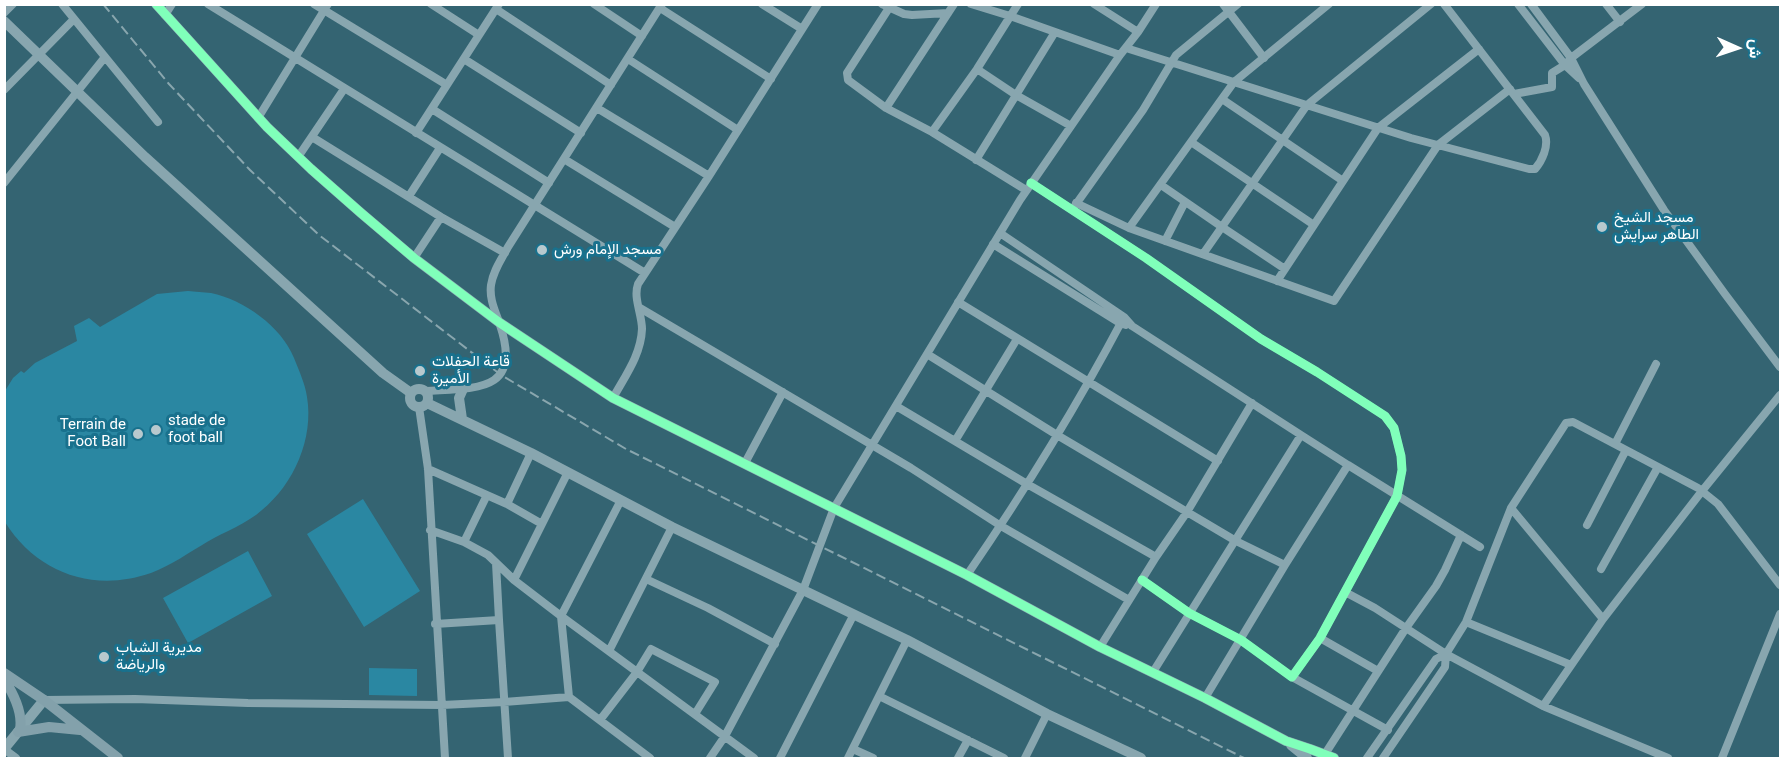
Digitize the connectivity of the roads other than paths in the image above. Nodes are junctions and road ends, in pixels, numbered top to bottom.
1 (13, 4) edge
2 (62, 4) edge
3 (156, 4) edge
4 (172, 4) edge
5 (208, 4) edge
6 (314, 4) edge
7 (431, 4) edge
8 (594, 4) edge
9 (762, 4) edge
10 (818, 4) edge
11 (954, 4) edge
12 (971, 4) edge
13 (1018, 4) edge
14 (1094, 4) edge
15 (1156, 4) edge
16 (1238, 4) edge
17 (1329, 4) edge
18 (1431, 4) edge
19 (1518, 4) edge
20 (1531, 4) edge
21 (1606, 4) edge
22 (1642, 4) edge
23 (884, 5) edge
24 (661, 6) edge
25 (1447, 6) edge
26 (497, 7) edge
27 (326, 8) edge
28 (1226, 8) edge
29 (948, 13) junction
30 (165, 15) junction
31 (1010, 16) junction
32 (74, 19) junction
33 (5, 21) edge
34 (1620, 22) junction
35 (802, 29) junction
36 (1055, 32) junction
37 (1138, 32) junction
38 (479, 35) junction
39 (642, 36) junction
40 (1479, 49) junction
41 (1123, 51) junction
42 (39, 53) junction
43 (105, 57) junction
44 (295, 58) junction
45 (1264, 58) junction
46 (464, 59) junction
47 (627, 59) junction
48 (1568, 61) junction
49 (1172, 62) junction
50 (977, 69) junction
51 (771, 79) junction
52 (1234, 82) junction
53 (447, 85) junction
54 (611, 85) junction
55 (344, 88) junction
56 (4, 90) edge
57 (78, 91) junction
58 (1512, 92) junction
59 (1016, 94) junction
60 (1222, 99) junction
61 (1307, 105) junction
62 (597, 108) junction
63 (886, 108) junction
64 (432, 109) junction
65 (258, 118) junction
66 (158, 122) dead end
67 (1071, 126) junction
68 (1378, 128) junction
69 (738, 130) junction
70 (932, 132) junction
71 (416, 133) junction
72 (581, 133) junction
73 (312, 137) junction
74 (1283, 140) junction
75 (1191, 142) junction
76 (1438, 145) junction
77 (440, 148) junction
78 (298, 157) junction
79 (564, 159) junction
80 (976, 160) junction
81 (709, 176) junction
82 (6, 179) edge
83 (1343, 181) junction
84 (549, 183) junction
85 (1252, 184) junction
86 (1161, 185) junction
87 (1029, 187) junction
88 (409, 196) junction
89 (1185, 202) junction
90 (534, 206) junction
91 (1074, 206) junction
92 (441, 217) junction
93 (1314, 225) junction
94 (675, 227) junction
95 (1222, 227) junction
96 (1130, 228) junction
97 (1000, 233) junction
98 (1165, 241) junction
99 (993, 244) junction
100 (505, 253) junction
101 (1203, 255) junction
102 (414, 258) junction
103 (1285, 269) junction
104 (1058, 272) junction
105 (645, 273) junction
106 (1052, 281) junction
107 (1277, 281) junction
108 (958, 302) junction
109 (640, 308) junction
110 (1122, 320) junction
111 (500, 323) junction
112 (1017, 339) junction
113 (927, 354) junction
114 (1656, 364) dead end
115 (1780, 367) edge
116 (1089, 382) junction
117 (463, 389) junction
118 (986, 391) junction
119 (783, 392) junction
120 (411, 393) junction
121 (1780, 397) edge
122 (613, 398) junction
123 (424, 400) junction
124 (1252, 403) junction
125 (896, 406) junction
126 (462, 419) junction
127 (1056, 435) junction
128 (1301, 435) junction
129 (955, 441) junction
130 (1615, 444) junction
131 (872, 445) junction
132 (1626, 450) junction
133 (531, 453) junction
134 (1218, 461) junction
135 (745, 463) junction
136 (1348, 465) junction
137 (1658, 467) junction
138 (428, 469) junction
139 (568, 472) junction
140 (1027, 484) junction
141 (1702, 492) junction
142 (487, 495) junction
143 (1397, 496) junction
144 (621, 500) junction
145 (507, 504) junction
146 (834, 508) junction
147 (1511, 508) junction
148 (1187, 512) junction
149 (542, 524) junction
150 (1587, 525) dead end
151 (1001, 526) junction
152 (672, 527) junction
153 (430, 530) junction
154 (1461, 535) junction
155 (1236, 541) junction
156 (464, 542) junction
157 (1480, 547) dead end
158 (1156, 557) junction
159 (496, 563) junction
160 (1285, 565) junction
161 (1601, 569) dead end
162 (967, 575) junction
163 (646, 579) junction
164 (514, 580) junction
165 (1142, 580) junction
166 (1780, 585) edge
167 (803, 590) junction
168 (1345, 592) junction
169 (1129, 600) junction
170 (1189, 613) junction
171 (854, 614) junction
172 (1780, 614) edge
173 (561, 616) junction
174 (1603, 619) junction
175 (499, 620) junction
176 (1466, 622) junction
177 (435, 624) junction
178 (1406, 627) junction
179 (1320, 638) junction
180 (907, 640) junction
181 (1241, 640) junction
182 (775, 644) junction
183 (1100, 647) junction
184 (609, 651) junction
185 (1446, 654) junction
186 (1571, 665) junction
187 (1378, 671) junction
188 (637, 672) junction
189 (1153, 672) junction
190 (4, 673) edge
191 (1292, 677) junction
192 (4, 678) edge
193 (879, 696) junction
194 (569, 697) junction
195 (1205, 698) junction
196 (44, 700) junction
197 (504, 702) junction
198 (442, 705) junction
199 (1543, 706) junction
200 (1353, 711) junction
201 (695, 714) junction
202 (1047, 714) junction
203 (600, 720) junction
204 (19, 730) junction
205 (81, 730) junction
206 (1388, 730) junction
207 (725, 736) junction
208 (968, 740) junction
209 (1286, 741) junction
210 (4, 749) edge
211 (853, 749) junction
212 (639, 751) junction
213 (1329, 756) edge
214 (16, 759) edge
215 (118, 759) edge
216 (445, 759) edge
217 (508, 759) edge
218 (633, 759) edge
219 (650, 759) edge
220 (710, 759) edge
221 (754, 759) edge
222 (780, 759) edge
223 (848, 759) edge
224 (873, 759) edge
225 (958, 759) edge
226 (1004, 759) edge
227 (1025, 759) edge
228 (1141, 759) edge
229 (1307, 759) edge
230 (1367, 759) edge
231 (1383, 759) edge
232 (1668, 759) edge
233 (1722, 759) edge

1 - 33 street
2 - 32 street
3 - 30 street
4 - 30 street
5 - 44 street
6 - 27 street
7 - 38 street
8 - 39 street
9 - 35 street
10 - 35 street
11 - 29 street
12 - 31 street
13 - 31 street
14 - 37 street
15 - 37 street
16 - 28 street
17 - 45 street
18 - 61 street
19 - 48 street
20 - 48 street
21 - 34 street
22 - 34 street
23 - 29 street
23 - 63 street
24 - 39 street
24 - 51 street
25 - 40 street
26 - 38 street
26 - 54 street
27 - 44 street
27 - 53 street
28 - 45 street
28 - 49 street
29 - 63 street
30 - 65 street
31 - 36 street
31 - 50 street
32 - 42 street
32 - 43 street
33 - 42 street
34 - 48 street
35 - 51 street
36 - 41 street
36 - 59 street
37 - 41 street
38 - 46 street
39 - 47 street
40 - 58 street
40 - 68 street
41 - 49 street
41 - 67 street
42 - 56 street
42 - 57 street
43 - 57 street
43 - 66 street
44 - 55 street
44 - 65 street
45 - 52 street
46 - 53 street
46 - 72 street
47 - 54 street
47 - 69 street
48 - 58 street
48 - 115 street
49 - 52 street
49 - 91 street
50 - 59 street
50 - 70 street
51 - 69 street
52 - 60 street
52 - 61 street
53 - 64 street
54 - 62 street
55 - 71 street
55 - 73 street
57 - 82 street
57 - 120 street
58 - 76 street
58 - 76 street
59 - 67 street
59 - 80 street
60 - 74 street
60 - 75 street
61 - 68 street
61 - 74 street
62 - 72 street
62 - 81 street
63 - 70 street
64 - 71 street
64 - 84 street
65 - 78 street
67 - 87 street
68 - 76 street
68 - 83 street
69 - 81 street
70 - 80 street
71 - 77 street
72 - 79 street
73 - 78 street
73 - 88 street
74 - 83 street
74 - 85 street
75 - 85 street
75 - 86 street
76 - 107 street
77 - 88 street
77 - 90 street
78 - 102 street
79 - 84 street
79 - 94 street
80 - 87 street
81 - 94 street
83 - 93 street
84 - 90 street
85 - 93 street
85 - 95 street
86 - 89 street
86 - 96 street
87 - 91 street
87 - 97 street
88 - 92 street
89 - 95 street
89 - 98 street
90 - 100 street
90 - 105 street
91 - 96 street
91 - 143 street
92 - 100 street
92 - 102 street
93 - 103 street
94 - 105 street
95 - 101 street
95 - 103 street
96 - 98 street
97 - 99 street
97 - 104 street
98 - 101 street
99 - 106 street
99 - 108 street
100 - 111 street
101 - 107 street
102 - 111 street
103 - 107 street
104 - 106 street
104 - 110 street
105 - 109 street
106 - 110 street
108 - 112 street
108 - 113 street
109 - 119 street
109 - 122 street
110 - 116 street
110 - 124 street
111 - 117 street
111 - 122 street
112 - 116 street
112 - 118 street
113 - 118 street
113 - 125 street
114 - 130 street
116 - 127 street
116 - 134 street
117 - 123 street
117 - 126 street
118 - 127 street
118 - 129 street
119 - 131 street
119 - 135 street
120 - 123 street
120 - 123 street
121 - 141 street
122 - 135 street
123 - 126 street
123 - 138 street
124 - 128 street
124 - 134 street
125 - 129 street
125 - 131 street
126 - 133 street
127 - 140 street
127 - 148 street
128 - 136 street
128 - 155 street
129 - 140 street
130 - 132 street
130 - 147 street
131 - 146 street
131 - 151 street
132 - 137 street
132 - 150 street
133 - 139 street
133 - 145 street
134 - 148 street
135 - 146 street
136 - 143 street
136 - 160 street
137 - 141 street
137 - 161 street
138 - 142 street
138 - 153 street
139 - 144 street
139 - 149 street
140 - 151 street
140 - 158 street
141 - 166 street
141 - 174 street
142 - 145 street
142 - 156 street
143 - 154 street
143 - 168 street
144 - 152 street
144 - 173 street
145 - 149 street
146 - 162 street
146 - 167 street
147 - 174 street
147 - 176 street
148 - 155 street
148 - 158 street
149 - 164 street
151 - 162 street
151 - 169 street
152 - 163 street
152 - 167 street
153 - 156 street
153 - 177 street
154 - 157 street
154 - 178 street
155 - 160 street
155 - 170 street
156 - 159 street
158 - 165 street
159 - 164 street
159 - 175 street
160 - 181 street
162 - 183 street
163 - 182 street
163 - 184 street
164 - 173 street
165 - 169 street
165 - 170 street
167 - 171 street
167 - 182 street
168 - 178 street
168 - 179 street
169 - 183 street
170 - 181 street
170 - 189 street
171 - 180 street
171 - 222 street
172 - 233 street
173 - 184 street
173 - 194 street
174 - 186 street
175 - 177 street
175 - 197 street
176 - 185 street
176 - 186 street
177 - 198 street
178 - 185 street
178 - 187 street
179 - 187 street
179 - 191 street
180 - 193 street
180 - 202 street
181 - 191 street
181 - 195 street
182 - 207 street
183 - 189 street
184 - 188 street
185 - 199 street
185 - 206 street
185 - 231 street
186 - 199 street
187 - 200 street
188 - 201 street
188 - 201 street
188 - 203 street
189 - 195 street
190 - 196 main road
191 - 200 street
192 - 204 main road
193 - 208 street
193 - 211 street
194 - 197 street
194 - 203 street
195 - 209 street
196 - 198 street
196 - 204 street
196 - 205 main road
197 - 198 street
197 - 217 street
198 - 216 street
199 - 232 street
200 - 206 street
200 - 213 street
201 - 207 street
202 - 227 street
202 - 228 street
203 - 212 street
204 - 205 main road
204 - 210 street
205 - 215 main road
206 - 230 street
207 - 220 street
207 - 221 street
208 - 225 street
208 - 226 street
209 - 213 street
209 - 229 street
210 - 214 street
211 - 223 street
211 - 224 street
212 - 218 street
212 - 219 street

